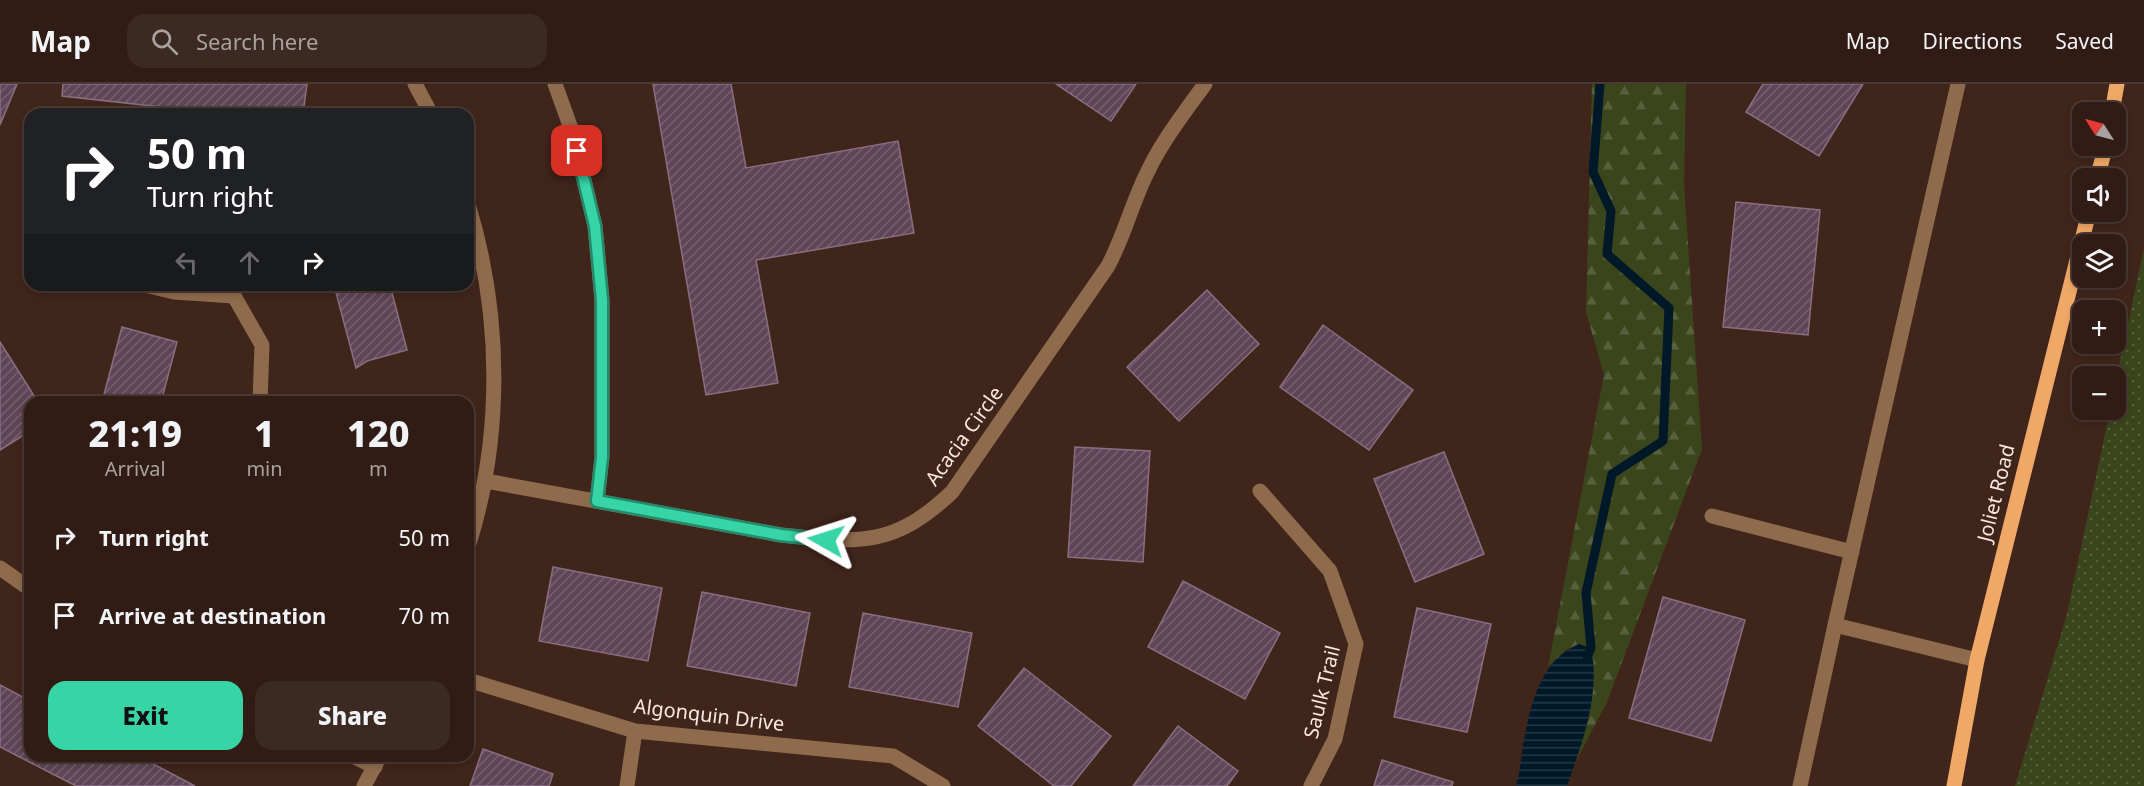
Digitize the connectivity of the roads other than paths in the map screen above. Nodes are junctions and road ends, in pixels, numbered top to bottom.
1 (415, 84) edge
2 (555, 84) edge
3 (1205, 84) edge
4 (1958, 84) edge
5 (2117, 84) edge
6 (2114, 102) edge
7 (428, 108) edge
8 (2086, 222) edge
9 (474, 224) edge
10 (170, 291) edge
11 (234, 291) edge
12 (260, 396) edge
13 (486, 481) junction
14 (1260, 492) dead end
15 (597, 501) junction
16 (1712, 516) dead end
17 (474, 526) edge
18 (1852, 552) junction
19 (0, 568) edge
20 (24, 586) edge
21 (1835, 625) junction
22 (1977, 660) junction
23 (474, 682) edge
24 (635, 730) junction
25 (376, 762) edge
26 (364, 786) edge
27 (627, 786) edge
28 (943, 786) edge
29 (1311, 786) edge
30 (1800, 786) edge
31 (1954, 786) edge

1 - 7 street
2 - 15 street
3 - 15 street, Acacia Circle
4 - 18 street
5 - 6 main road
8 - 22 main road, Joliet Road
9 - 13 street
10 - 11 street
11 - 12 street
13 - 15 street, Acacia Circle
13 - 17 street
14 - 29 street, Saulk Trail
16 - 18 street
18 - 21 street
19 - 20 street
21 - 22 street
21 - 30 street
22 - 31 main road, Joliet Road
23 - 24 street, Algonquin Drive
24 - 27 street
24 - 28 street, Algonquin Drive
25 - 26 street

